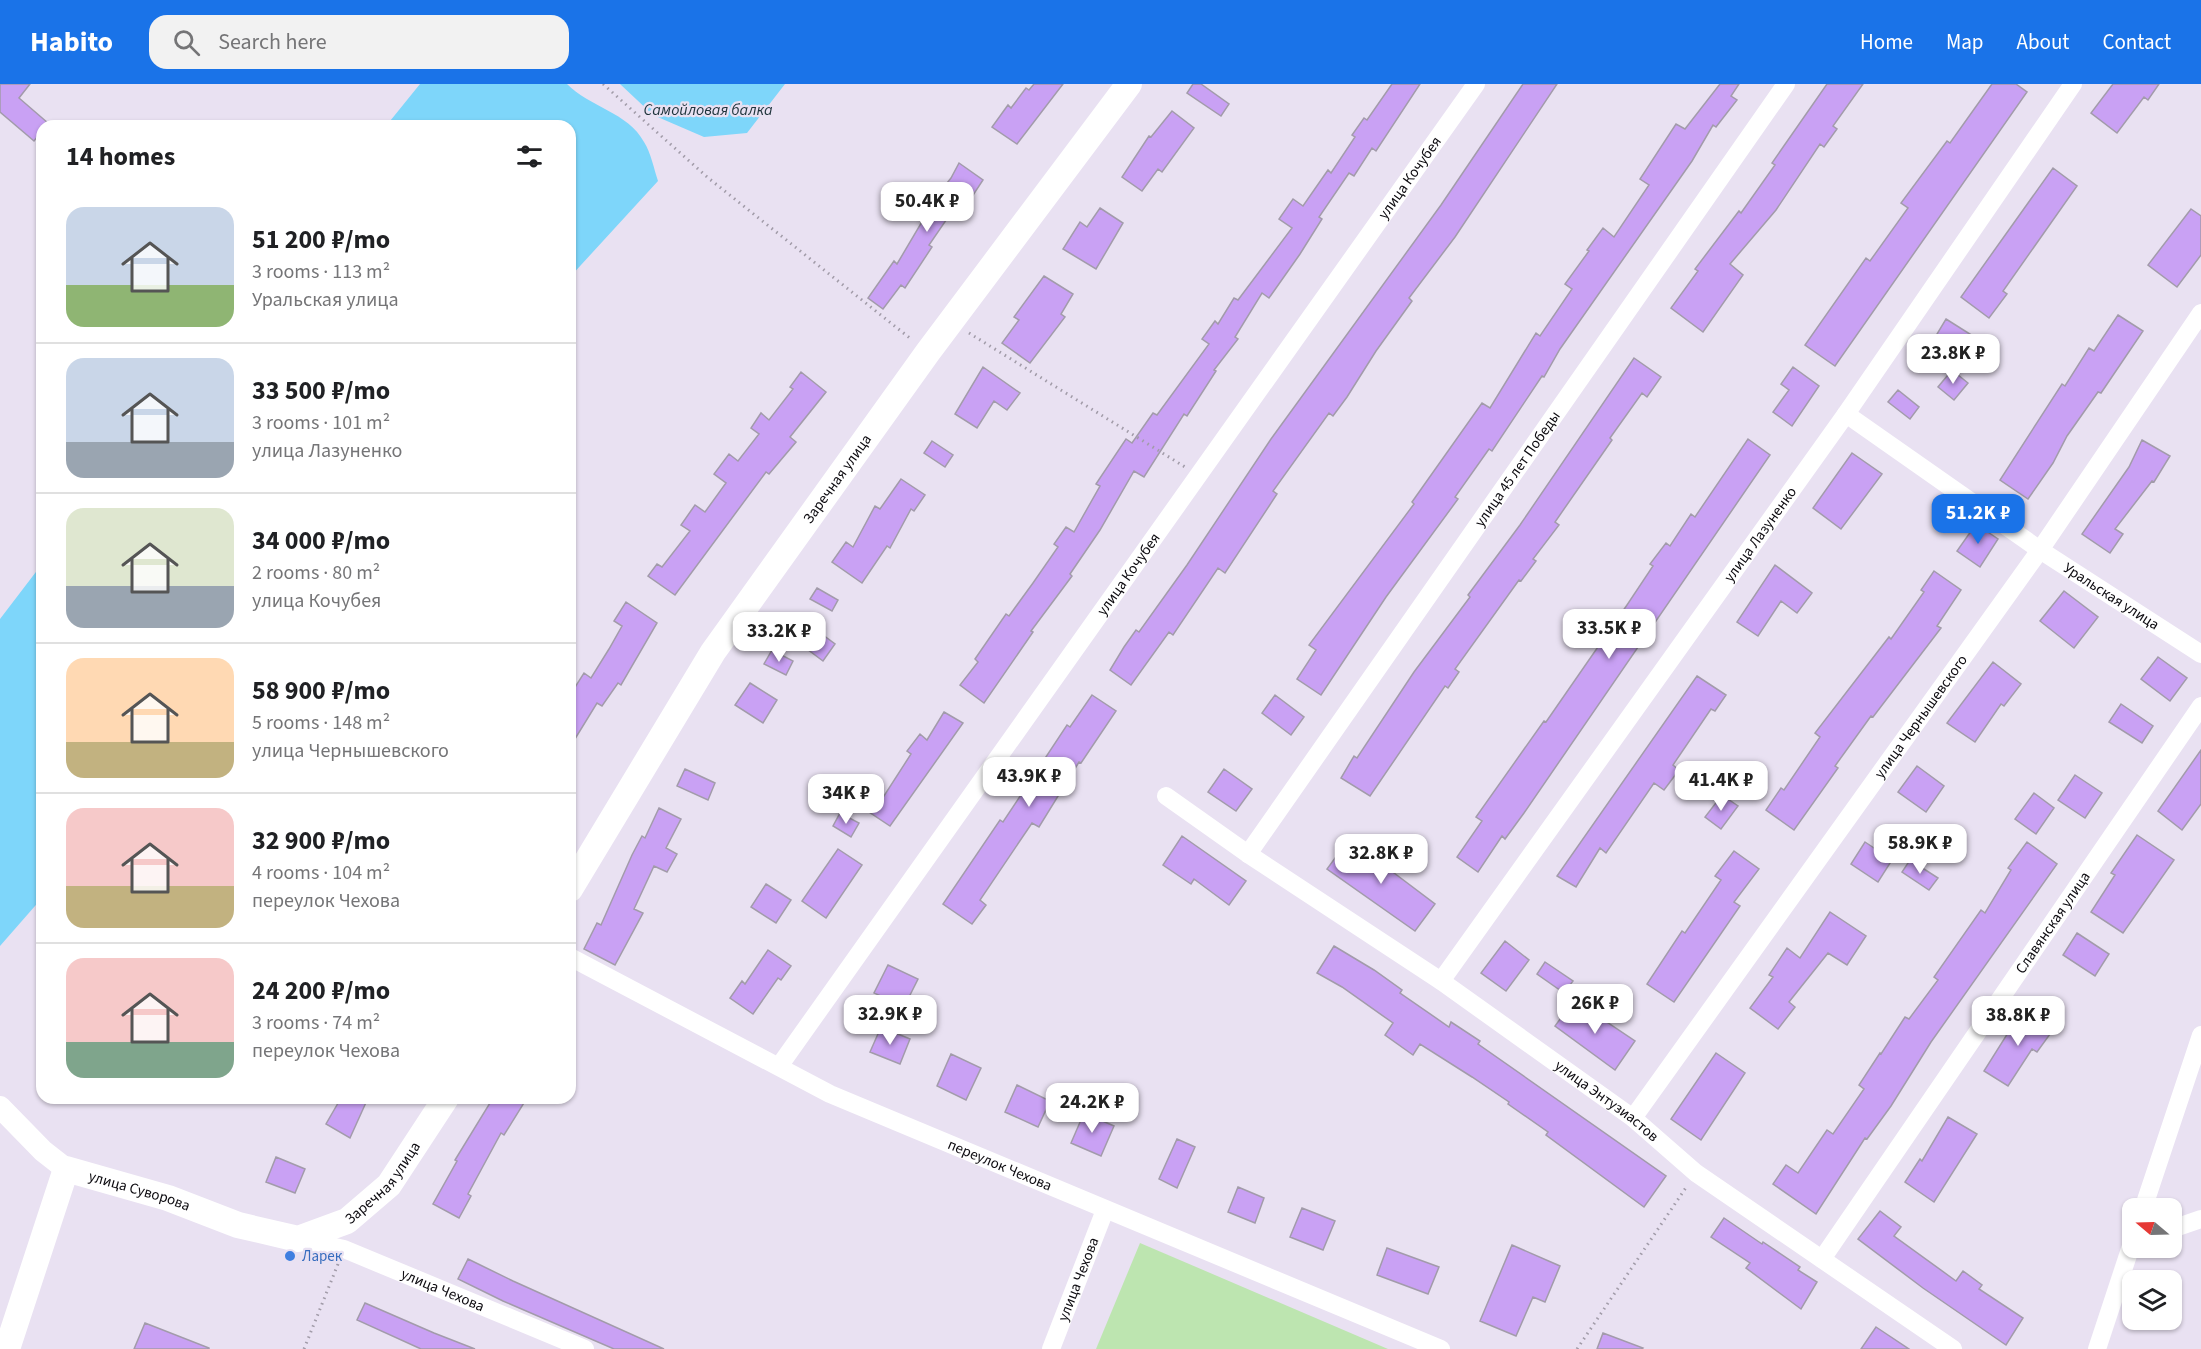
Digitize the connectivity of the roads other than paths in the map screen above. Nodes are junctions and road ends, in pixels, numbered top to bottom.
1 (1129, 84) edge
2 (1476, 84) edge
3 (1786, 84) edge
4 (2073, 84) edge
5 (2201, 313) edge
6 (1846, 414) junction
7 (2040, 550) junction
8 (2201, 654) edge
9 (2201, 706) edge
10 (1166, 796) dead end
11 (1248, 854) junction
12 (576, 879) edge
13 (576, 960) edge
14 (1441, 981) junction
15 (2201, 1035) edge
16 (780, 1065) junction
17 (442, 1104) edge
18 (0, 1107) edge
19 (1633, 1118) junction
20 (66, 1169) junction
21 (2147, 1198) edge
22 (1105, 1210) junction
23 (2201, 1219) edge
24 (2182, 1226) edge
25 (298, 1239) junction
26 (1822, 1258) junction
27 (2127, 1258) edge
28 (6, 1338) edge
29 (585, 1349) edge
30 (1051, 1349) edge
31 (1441, 1349) edge
32 (1953, 1349) edge
33 (2097, 1349) edge

1 - 12 main road, Заречная улица
2 - 16 street, улица Кочубея
3 - 11 street, улица 45 лет Победы
4 - 6 street, улица Лазуненко
5 - 7 street, улица Чернышевского
6 - 7 street, Уральская улица
6 - 14 street, улица Лазуненко
7 - 8 street, Уральская улица
7 - 19 street, улица Чернышевского
9 - 26 street, Славянская улица
10 - 11 street, улица Энтузиастов
11 - 14 street, улица Энтузиастов
13 - 16 street, переулок Чехова
14 - 19 street, улица Энтузиастов
15 - 21 street
16 - 22 street, переулок Чехова
17 - 25 main road, Заречная улица
18 - 20 street, улица Суворова
19 - 26 street, улица Энтузиастов
20 - 25 main road, улица Суворова
20 - 28 main road
22 - 30 street, улица Чехова
22 - 31 street, переулок Чехова
23 - 24 street
25 - 29 street, улица Чехова
26 - 32 street, улица Энтузиастов
27 - 33 street

